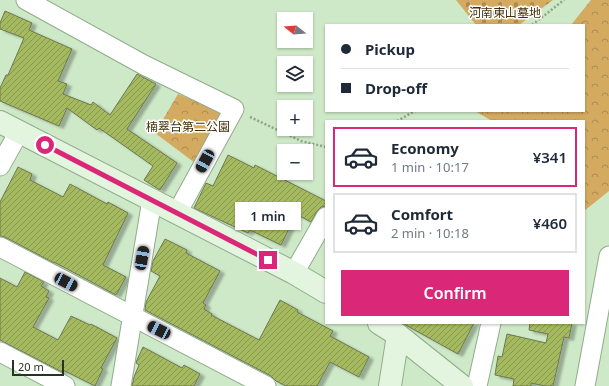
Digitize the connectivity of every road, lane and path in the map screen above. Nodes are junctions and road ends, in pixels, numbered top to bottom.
1 (26, 0) edge
2 (564, 0) edge
3 (533, 24) edge
4 (234, 109) junction
5 (413, 112) edge
6 (399, 120) edge
7 (9, 127) edge
8 (325, 148) edge
9 (0, 166) edge
10 (152, 200) junction
11 (177, 213) junction
12 (325, 219) edge
13 (0, 247) edge
14 (609, 256) edge
15 (294, 273) junction
16 (325, 291) edge
17 (132, 316) junction
18 (381, 324) edge
19 (491, 324) edge
20 (398, 335) junction
21 (0, 352) edge
22 (65, 386) edge
23 (121, 386) edge
24 (266, 386) edge
25 (390, 386) edge
26 (462, 386) edge
27 (477, 386) edge
28 (585, 386) edge

1 - 4 street
2 - 3 path
4 - 8 path
4 - 11 street
5 - 6 path
7 - 9 street
7 - 10 street
10 - 11 street
10 - 17 street
11 - 15 street
12 - 15 street
13 - 17 street
14 - 28 street
15 - 16 street
17 - 23 street
17 - 24 street
18 - 20 street
19 - 27 street
20 - 25 street
20 - 26 street
21 - 22 street

